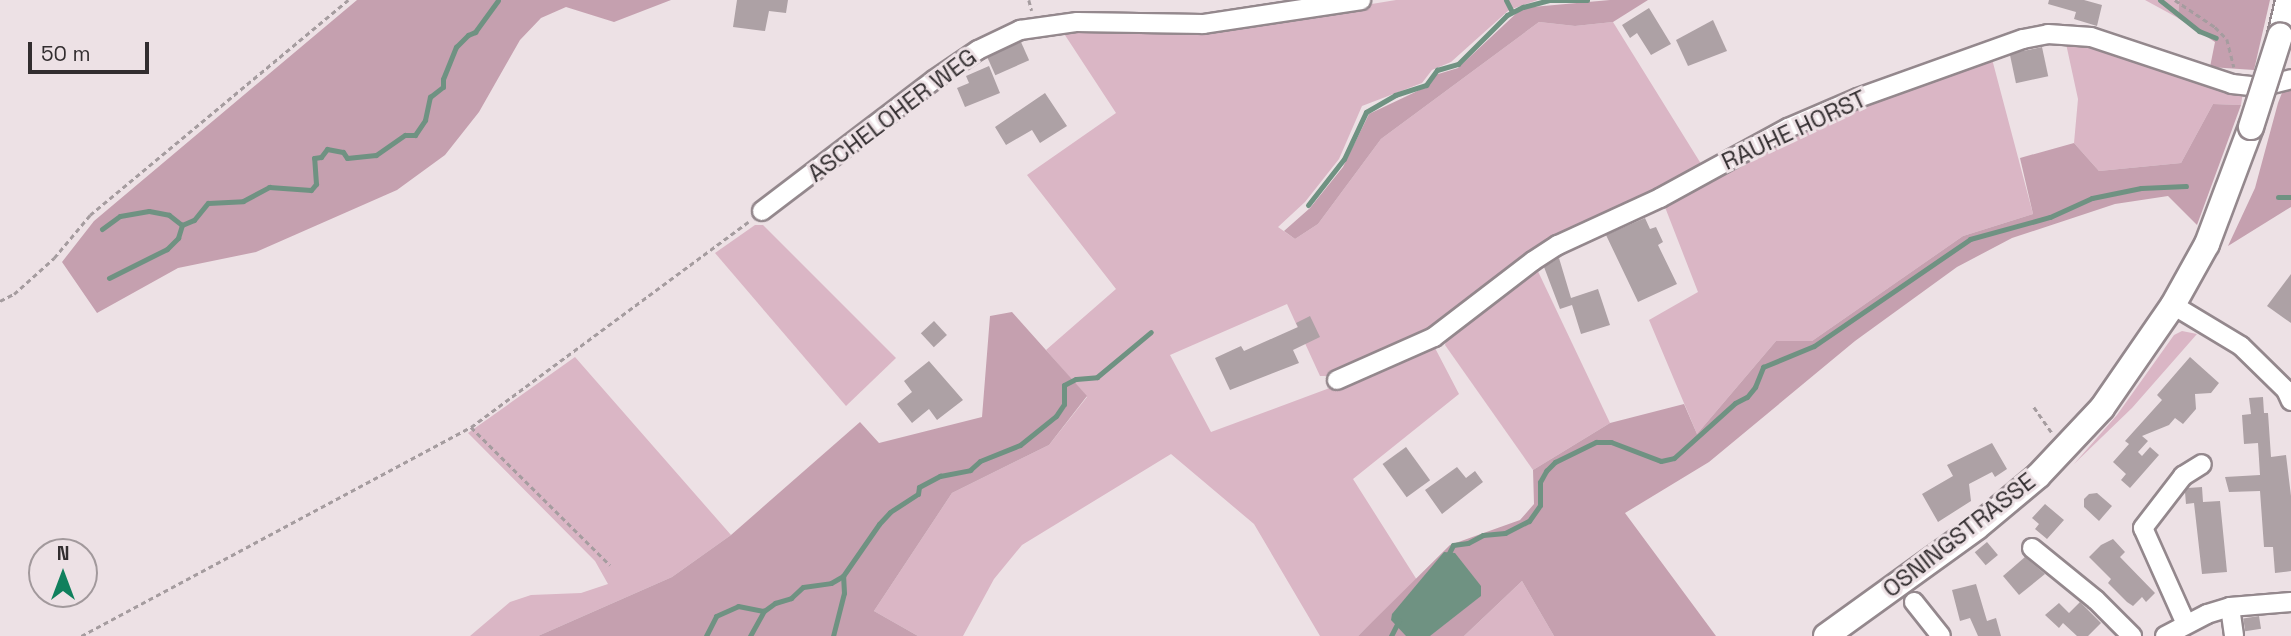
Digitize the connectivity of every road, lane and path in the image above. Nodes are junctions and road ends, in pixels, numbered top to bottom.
1 (348, 0) edge
2 (1362, 0) edge
3 (2175, 0) edge
4 (2286, 15) edge
5 (2291, 79) edge
6 (2232, 84) junction
7 (762, 211) joint
8 (0, 301) edge
9 (2173, 305) junction
10 (1336, 380) dead end
11 (2289, 393) edge
12 (2034, 407) dead end
13 (471, 427) junction
14 (2063, 450) junction
15 (2202, 464) dead end
16 (2032, 548) dead end
17 (610, 565) dead end
18 (1914, 601) dead end
19 (2291, 602) edge
20 (2230, 607) junction
21 (2186, 624) junction
22 (81, 636) edge
23 (1826, 636) edge
24 (1941, 636) edge
25 (2132, 636) edge
26 (2165, 636) edge
27 (2234, 636) edge

1 - 8 path
2 - 7 street, ASCHELOHER WEG
3 - 6 path
4 - 9 street, OSNINGSTRASSE, bridge
5 - 6 street, RAUHE HORST
6 - 10 street, RAUHE HORST
7 - 13 path
9 - 11 street
9 - 14 street, OSNINGSTRASSE
12 - 14 path
13 - 17 path
13 - 22 path
14 - 23 street, OSNINGSTRASSE
15 - 21 street
16 - 25 street
18 - 24 street
19 - 20 street
20 - 21 street
20 - 27 street
21 - 26 street

